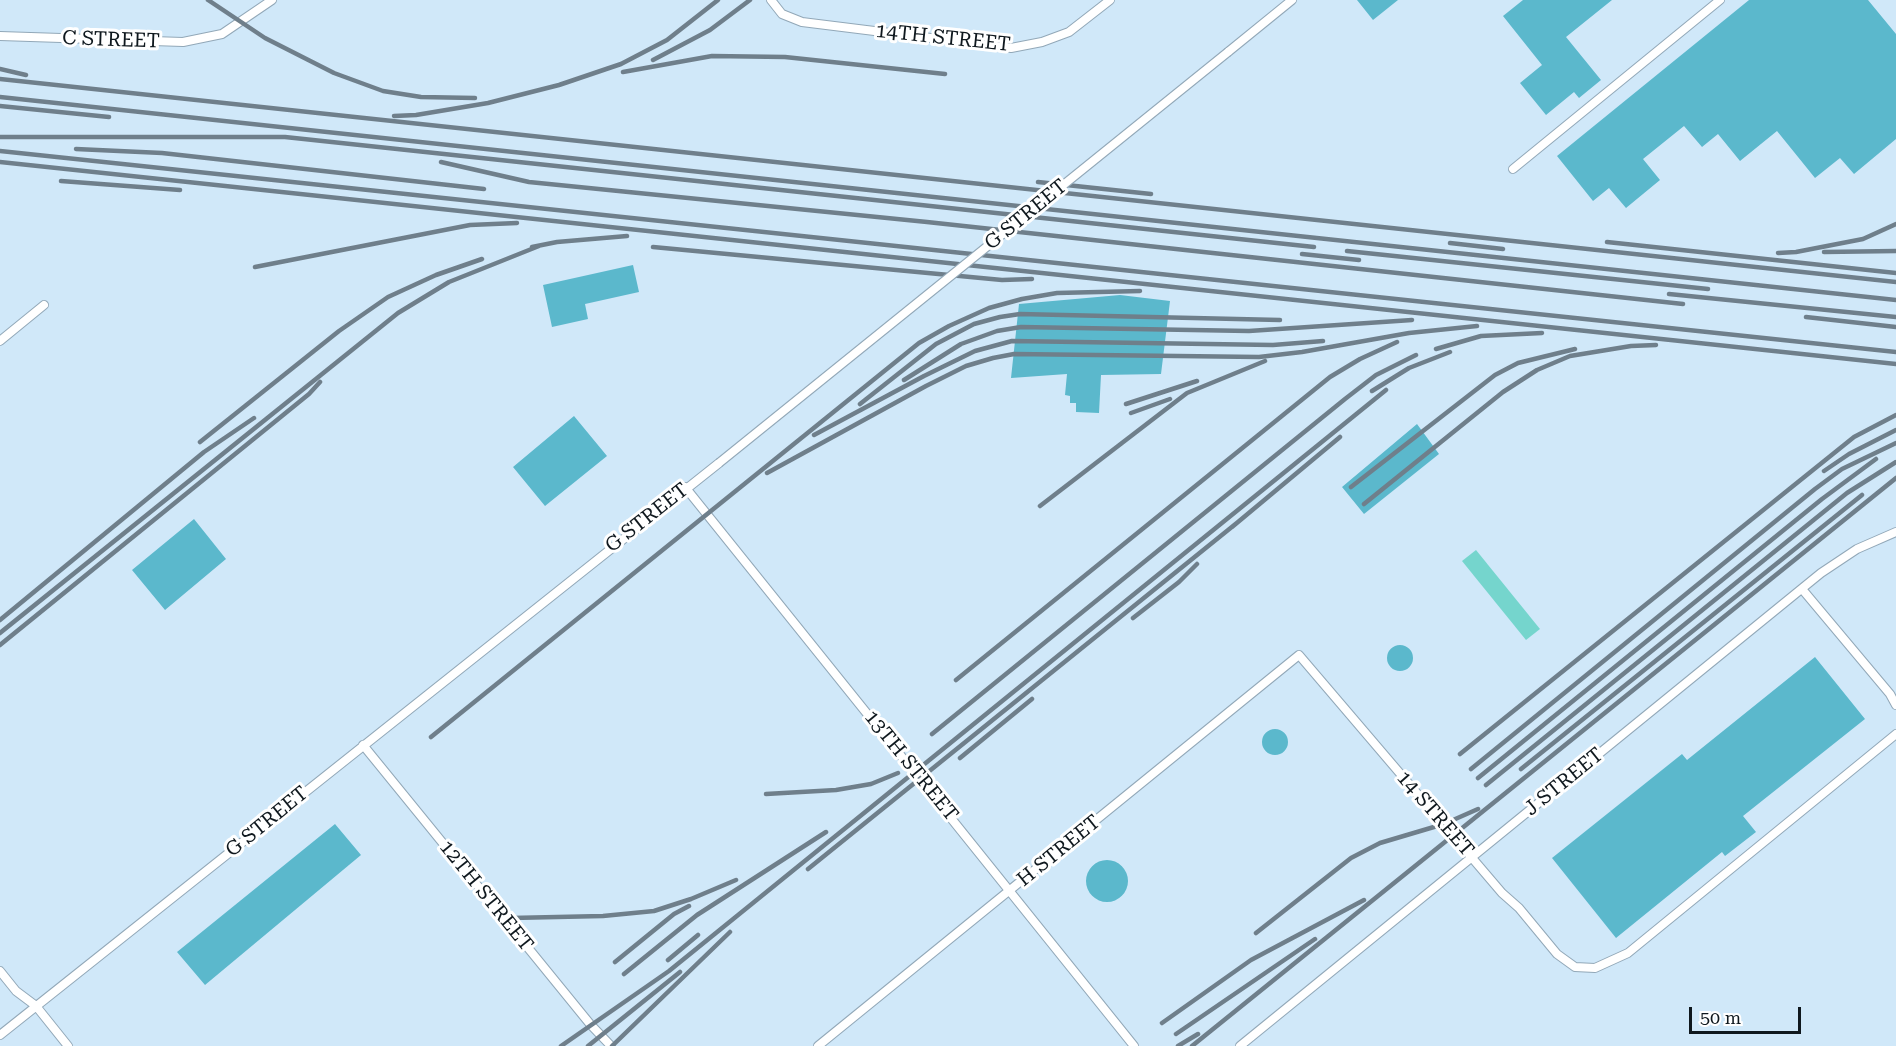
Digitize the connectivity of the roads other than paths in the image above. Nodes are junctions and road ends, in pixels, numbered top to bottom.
1 (272, 0) edge
2 (771, 0) edge
3 (1110, 0) edge
4 (1292, 0) edge
5 (1720, 0) edge
6 (0, 36) edge
7 (1513, 169) dead end
8 (44, 305) dead end
9 (0, 341) edge
10 (685, 488) junction
11 (1896, 532) edge
12 (1802, 589) junction
13 (1299, 656) joint
14 (1896, 705) edge
15 (1896, 734) edge
16 (363, 745) junction
17 (1472, 857) junction
18 (1011, 890) junction
19 (0, 971) edge
20 (36, 1006) junction
21 (0, 1035) edge
22 (68, 1046) edge
23 (611, 1046) edge
24 (818, 1046) edge
25 (1134, 1046) edge
26 (1240, 1046) edge

1 - 6 lane, C STREET
2 - 3 lane, 14TH STREET
4 - 10 lane, G STREET, bridge
5 - 7 lane
8 - 9 lane
10 - 16 lane, G STREET
10 - 18 lane, 13TH STREET
11 - 12 lane, J STREET
12 - 14 lane
12 - 17 lane, J STREET
13 - 17 lane, 14 STREET
13 - 18 lane, H STREET
15 - 17 lane, 14 STREET
16 - 20 lane, G STREET
16 - 23 lane, 12TH STREET
17 - 26 lane, J STREET
18 - 24 lane, H STREET
18 - 25 lane, 13TH STREET
19 - 20 lane
20 - 21 lane, G STREET
20 - 22 lane

